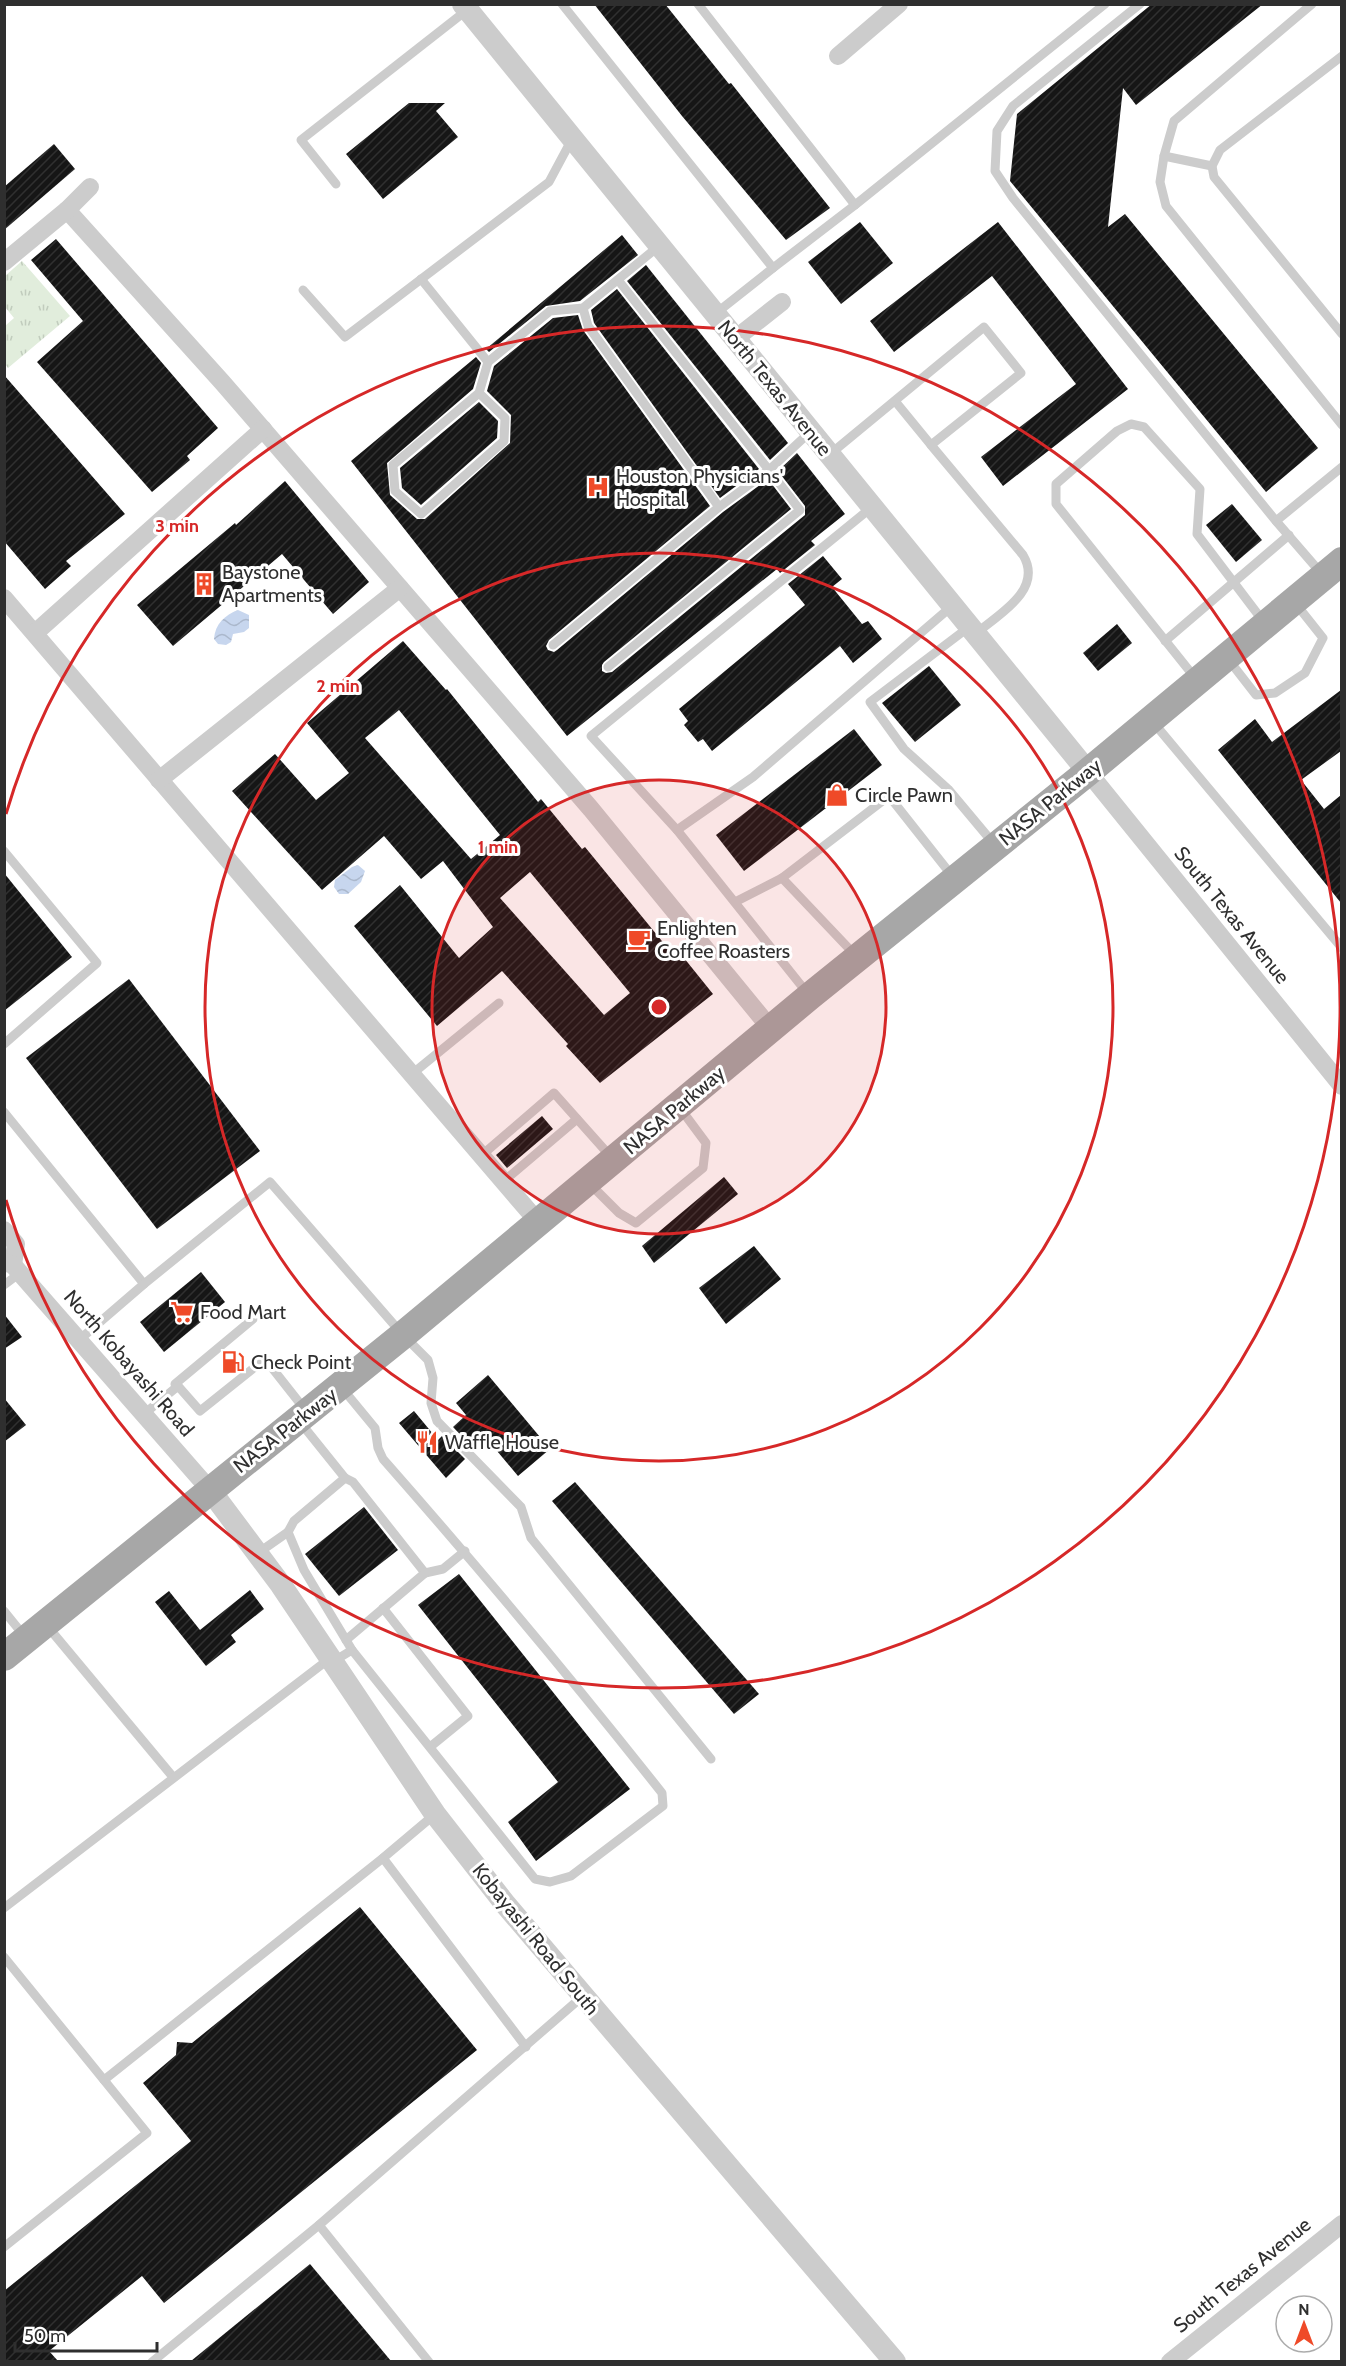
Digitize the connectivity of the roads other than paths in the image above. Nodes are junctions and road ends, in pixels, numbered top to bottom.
1 (562, 4) edge
2 (698, 4) edge
3 (899, 4) edge
4 (1105, 4) edge
5 (1140, 4) edge
6 (1312, 4) edge
7 (465, 7) edge
8 (838, 56) dead end
9 (1341, 56) edge
10 (572, 140) junction
11 (1164, 156) junction
12 (1212, 166) junction
13 (336, 184) dead end
14 (90, 187) dead end
15 (855, 205) junction
16 (67, 210) junction
17 (659, 246) junction
18 (4, 262) edge
19 (773, 268) junction
20 (421, 279) junction
21 (618, 280) junction
22 (303, 290) dead end
23 (782, 302) dead end
24 (583, 308) junction
25 (715, 314) junction
26 (1341, 334) edge
27 (735, 339) junction
28 (488, 362) junction
29 (479, 393) junction
30 (895, 401) junction
31 (1341, 425) edge
32 (263, 429) junction
33 (810, 432) junction
34 (931, 445) junction
35 (829, 455) junction
36 (1341, 467) edge
37 (769, 470) junction
38 (719, 507) junction
39 (872, 507) junction
40 (1276, 521) junction
41 (1289, 535) junction
42 (1332, 569) edge
43 (1234, 582) junction
44 (400, 588) junction
45 (4, 598) edge
46 (1294, 600) junction
47 (952, 606) junction
48 (1266, 624) junction
49 (972, 630) junction
50 (35, 633) junction
51 (1165, 641) junction
52 (553, 645) dead end
53 (1226, 657) junction
54 (608, 667) dead end
55 (1197, 681) junction
56 (1151, 719) junction
57 (1088, 772) junction
58 (159, 780) junction
59 (677, 830) junction
60 (996, 846) junction
61 (4, 851) edge
62 (782, 878) junction
63 (955, 879) junction
64 (735, 902) junction
65 (1341, 948) edge
66 (858, 958) junction
67 (810, 996) junction
68 (500, 1003) dead end
69 (771, 1029) junction
70 (4, 1044) edge
71 (412, 1074) junction
72 (1341, 1086) edge
73 (679, 1106) junction
74 (4, 1112) edge
75 (577, 1119) junction
76 (482, 1155) junction
77 (614, 1160) junction
78 (504, 1181) junction
79 (588, 1182) junction
80 (539, 1222) junction
81 (4, 1230) edge
82 (13, 1266) edge
83 (144, 1284) junction
84 (4, 1285) edge
85 (253, 1319) dead end
86 (403, 1335) junction
87 (79, 1340) junction
88 (178, 1386) junction
89 (340, 1386) junction
90 (144, 1414) junction
91 (303, 1416) junction
92 (345, 1478) junction
93 (210, 1490) junction
94 (288, 1532) junction
95 (465, 1551) junction
96 (258, 1554) junction
97 (425, 1573) junction
98 (383, 1608) junction
99 (4, 1611) edge
100 (36, 1631) junction
101 (346, 1640) junction
102 (352, 1650) junction
103 (4, 1657) edge
104 (332, 1659) junction
105 (430, 1747) junction
106 (711, 1759) dead end
107 (173, 1777) junction
108 (435, 1814) junction
109 (383, 1858) junction
110 (4, 1908) edge
111 (4, 1957) edge
112 (583, 1996) junction
113 (526, 2047) junction
114 (104, 2080) junction
115 (1341, 2224) edge
116 (319, 2225) junction
117 (4, 2247) edge
118 (152, 2361) edge
119 (429, 2361) edge
120 (895, 2361) edge
121 (1170, 2361) edge

1 - 19 lane
2 - 15 lane
3 - 8 street
4 - 15 lane
5 - 40 lane
6 - 11 lane
7 - 10 street, North Texas Avenue
7 - 13 lane
9 - 12 lane
10 - 17 street, North Texas Avenue
10 - 20 lane
11 - 12 lane
11 - 31 lane
12 - 26 lane
14 - 16 street
15 - 19 lane
16 - 18 street
16 - 32 street
17 - 21 lane
17 - 25 street, North Texas Avenue
19 - 25 lane
20 - 22 lane
20 - 28 lane
21 - 24 lane
21 - 37 lane
23 - 27 street
24 - 28 lane
24 - 38 lane
25 - 27 street, North Texas Avenue
27 - 33 street, North Texas Avenue
28 - 29 lane
29 - 29 lane
30 - 34 lane
30 - 34 lane
30 - 35 lane
32 - 44 street
32 - 50 street
33 - 35 street, North Texas Avenue
33 - 37 lane
34 - 49 lane
35 - 39 street, North Texas Avenue
36 - 40 lane
37 - 38 lane
37 - 54 lane
38 - 52 lane
39 - 47 street, North Texas Avenue
39 - 59 lane
40 - 41 lane
41 - 42 lane
41 - 43 lane
42 - 46 main road, NASA Parkway
43 - 48 lane
43 - 51 lane
43 - 51 lane
44 - 58 street
44 - 69 street
45 - 50 street
46 - 48 main road, NASA Parkway
46 - 53 lane
47 - 49 street, North Texas Avenue
47 - 59 lane
48 - 53 main road, NASA Parkway
49 - 57 street, North Texas Avenue
49 - 60 lane
50 - 58 street
51 - 55 lane
53 - 55 main road, NASA Parkway
55 - 56 main road, NASA Parkway
56 - 57 main road, NASA Parkway
56 - 65 lane
57 - 60 main road, NASA Parkway
57 - 72 street, South Texas Avenue
58 - 71 street
59 - 64 lane
60 - 63 main road, NASA Parkway
61 - 70 lane
62 - 63 lane
62 - 64 lane
62 - 66 lane
63 - 66 main road, NASA Parkway
64 - 67 lane
66 - 67 main road, NASA Parkway
67 - 69 main road, NASA Parkway
68 - 71 lane
69 - 73 main road, NASA Parkway
71 - 76 street
73 - 77 main road, NASA Parkway
73 - 79 lane
74 - 83 lane
75 - 76 lane
75 - 77 lane
75 - 78 lane
76 - 78 street
77 - 79 main road, NASA Parkway
78 - 80 street
79 - 80 main road, NASA Parkway
80 - 86 main road, NASA Parkway
81 - 82 street
82 - 84 lane
82 - 87 street, North Kobayashi Road
83 - 86 lane
83 - 87 lane
85 - 88 lane
86 - 89 main road, NASA Parkway
86 - 106 lane
87 - 90 street, North Kobayashi Road
88 - 90 lane
88 - 91 lane
89 - 91 main road, NASA Parkway
89 - 95 lane
90 - 93 street, North Kobayashi Road
91 - 92 lane
91 - 93 main road, NASA Parkway
92 - 94 lane
92 - 97 lane
93 - 96 street, Kobayashi Road South
93 - 100 main road, NASA Parkway
94 - 96 lane
94 - 101 lane
95 - 97 lane
95 - 105 lane
96 - 104 street, Kobayashi Road South
97 - 98 lane
98 - 101 lane
98 - 105 lane
99 - 100 lane
100 - 103 main road, NASA Parkway
100 - 107 lane
101 - 102 lane
102 - 104 lane
102 - 105 lane
104 - 107 lane
104 - 108 street, Kobayashi Road South
107 - 110 lane
108 - 109 lane
108 - 112 street, Kobayashi Road South
109 - 113 lane
109 - 114 lane
111 - 114 lane
112 - 113 lane
112 - 120 street, Kobayashi Road South
113 - 116 lane
114 - 117 lane
115 - 121 street, South Texas Avenue
116 - 118 lane
116 - 119 lane

